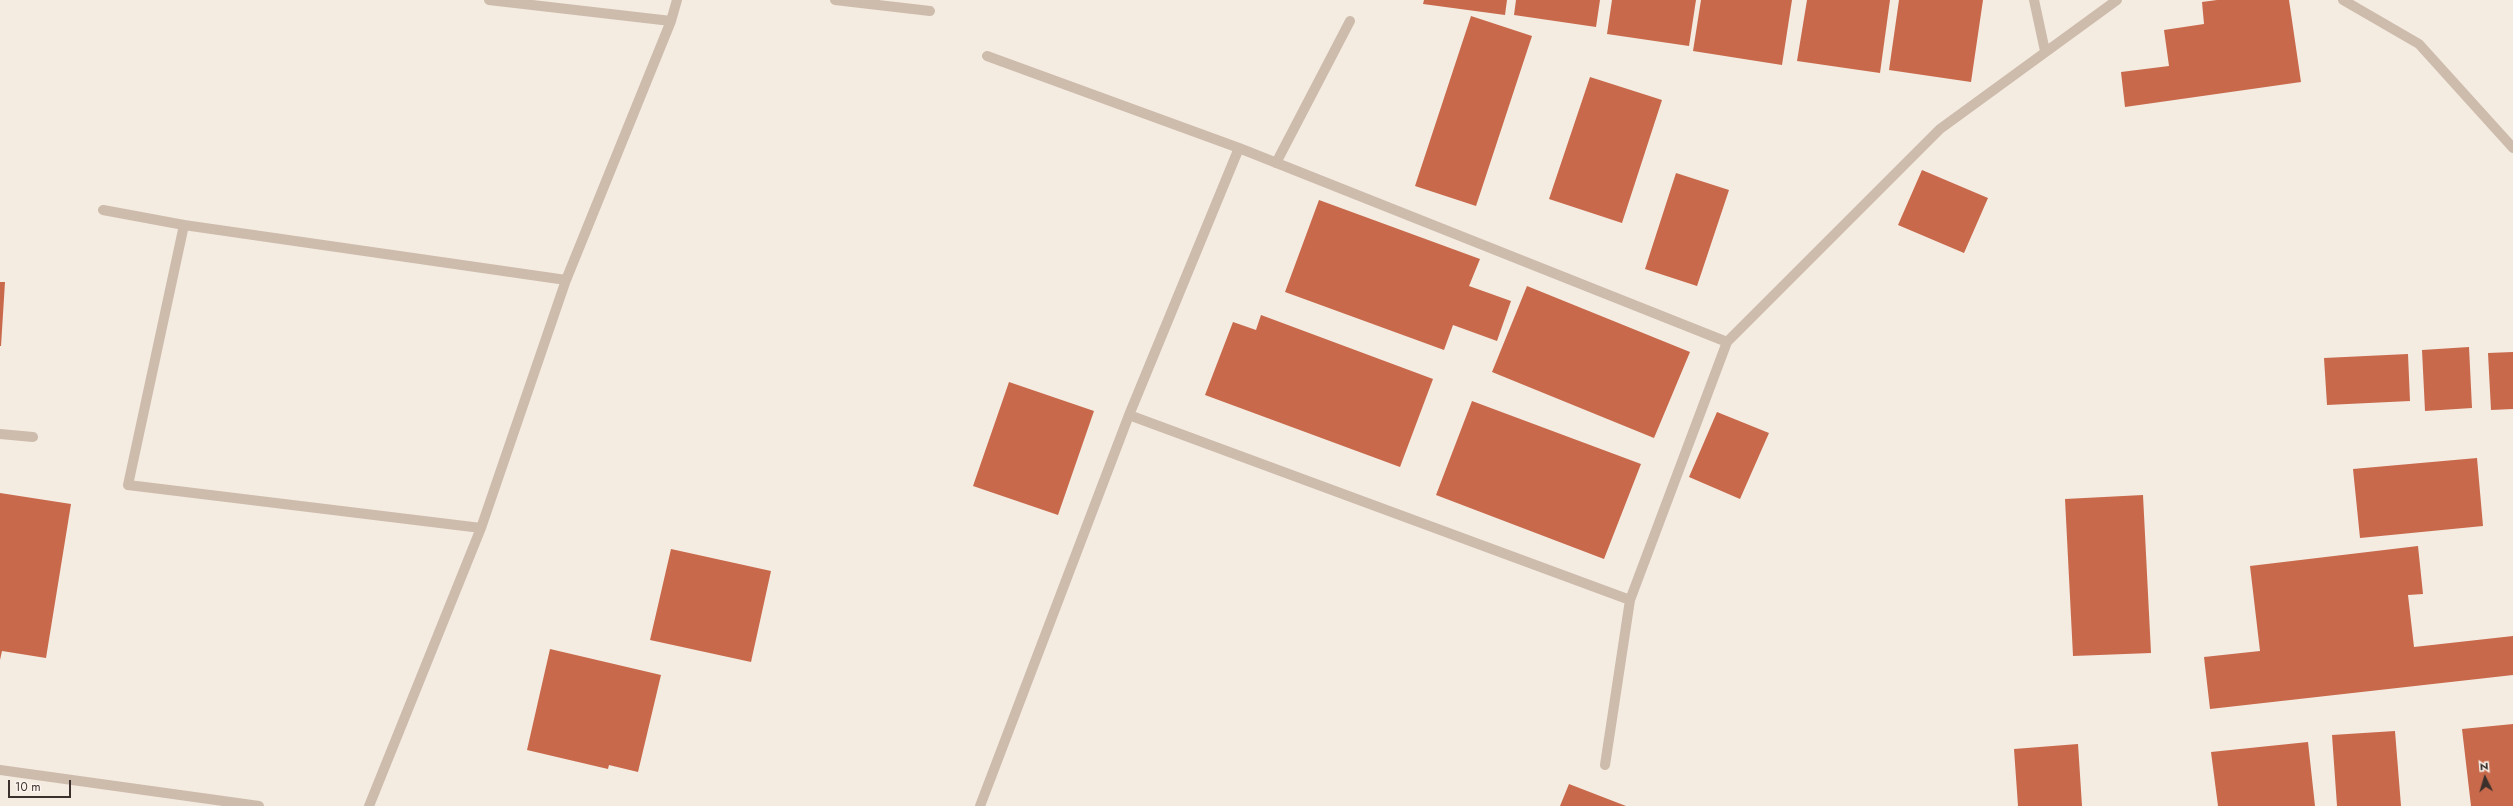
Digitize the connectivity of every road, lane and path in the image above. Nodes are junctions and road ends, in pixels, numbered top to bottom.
1 (489, 0) edge
2 (677, 0) edge
3 (835, 0) edge
4 (2034, 0) edge
5 (2117, 0) edge
6 (2343, 0) edge
7 (930, 11) dead end
8 (671, 21) junction
9 (1350, 21) dead end
10 (2045, 51) junction
11 (986, 56) dead end
12 (1239, 148) junction
13 (2513, 148) edge
14 (1276, 163) junction
15 (103, 210) dead end
16 (184, 225) junction
17 (566, 280) junction
18 (1727, 342) junction
19 (1129, 415) junction
20 (0, 434) edge
21 (33, 437) dead end
22 (481, 528) junction
23 (1630, 600) junction
24 (1605, 765) dead end
25 (1, 772) edge
26 (259, 806) edge
27 (369, 806) edge
28 (980, 806) edge

1 - 8 street
2 - 8 street
3 - 7 street
4 - 10 street
5 - 10 street
6 - 13 street
8 - 17 street
9 - 14 street
10 - 18 street
11 - 12 street
12 - 14 street
12 - 19 street
14 - 18 street
15 - 16 street
16 - 17 street
16 - 22 street
17 - 22 street
18 - 23 street
19 - 23 street
19 - 28 street
20 - 21 street
22 - 27 street
23 - 24 street
25 - 26 street

